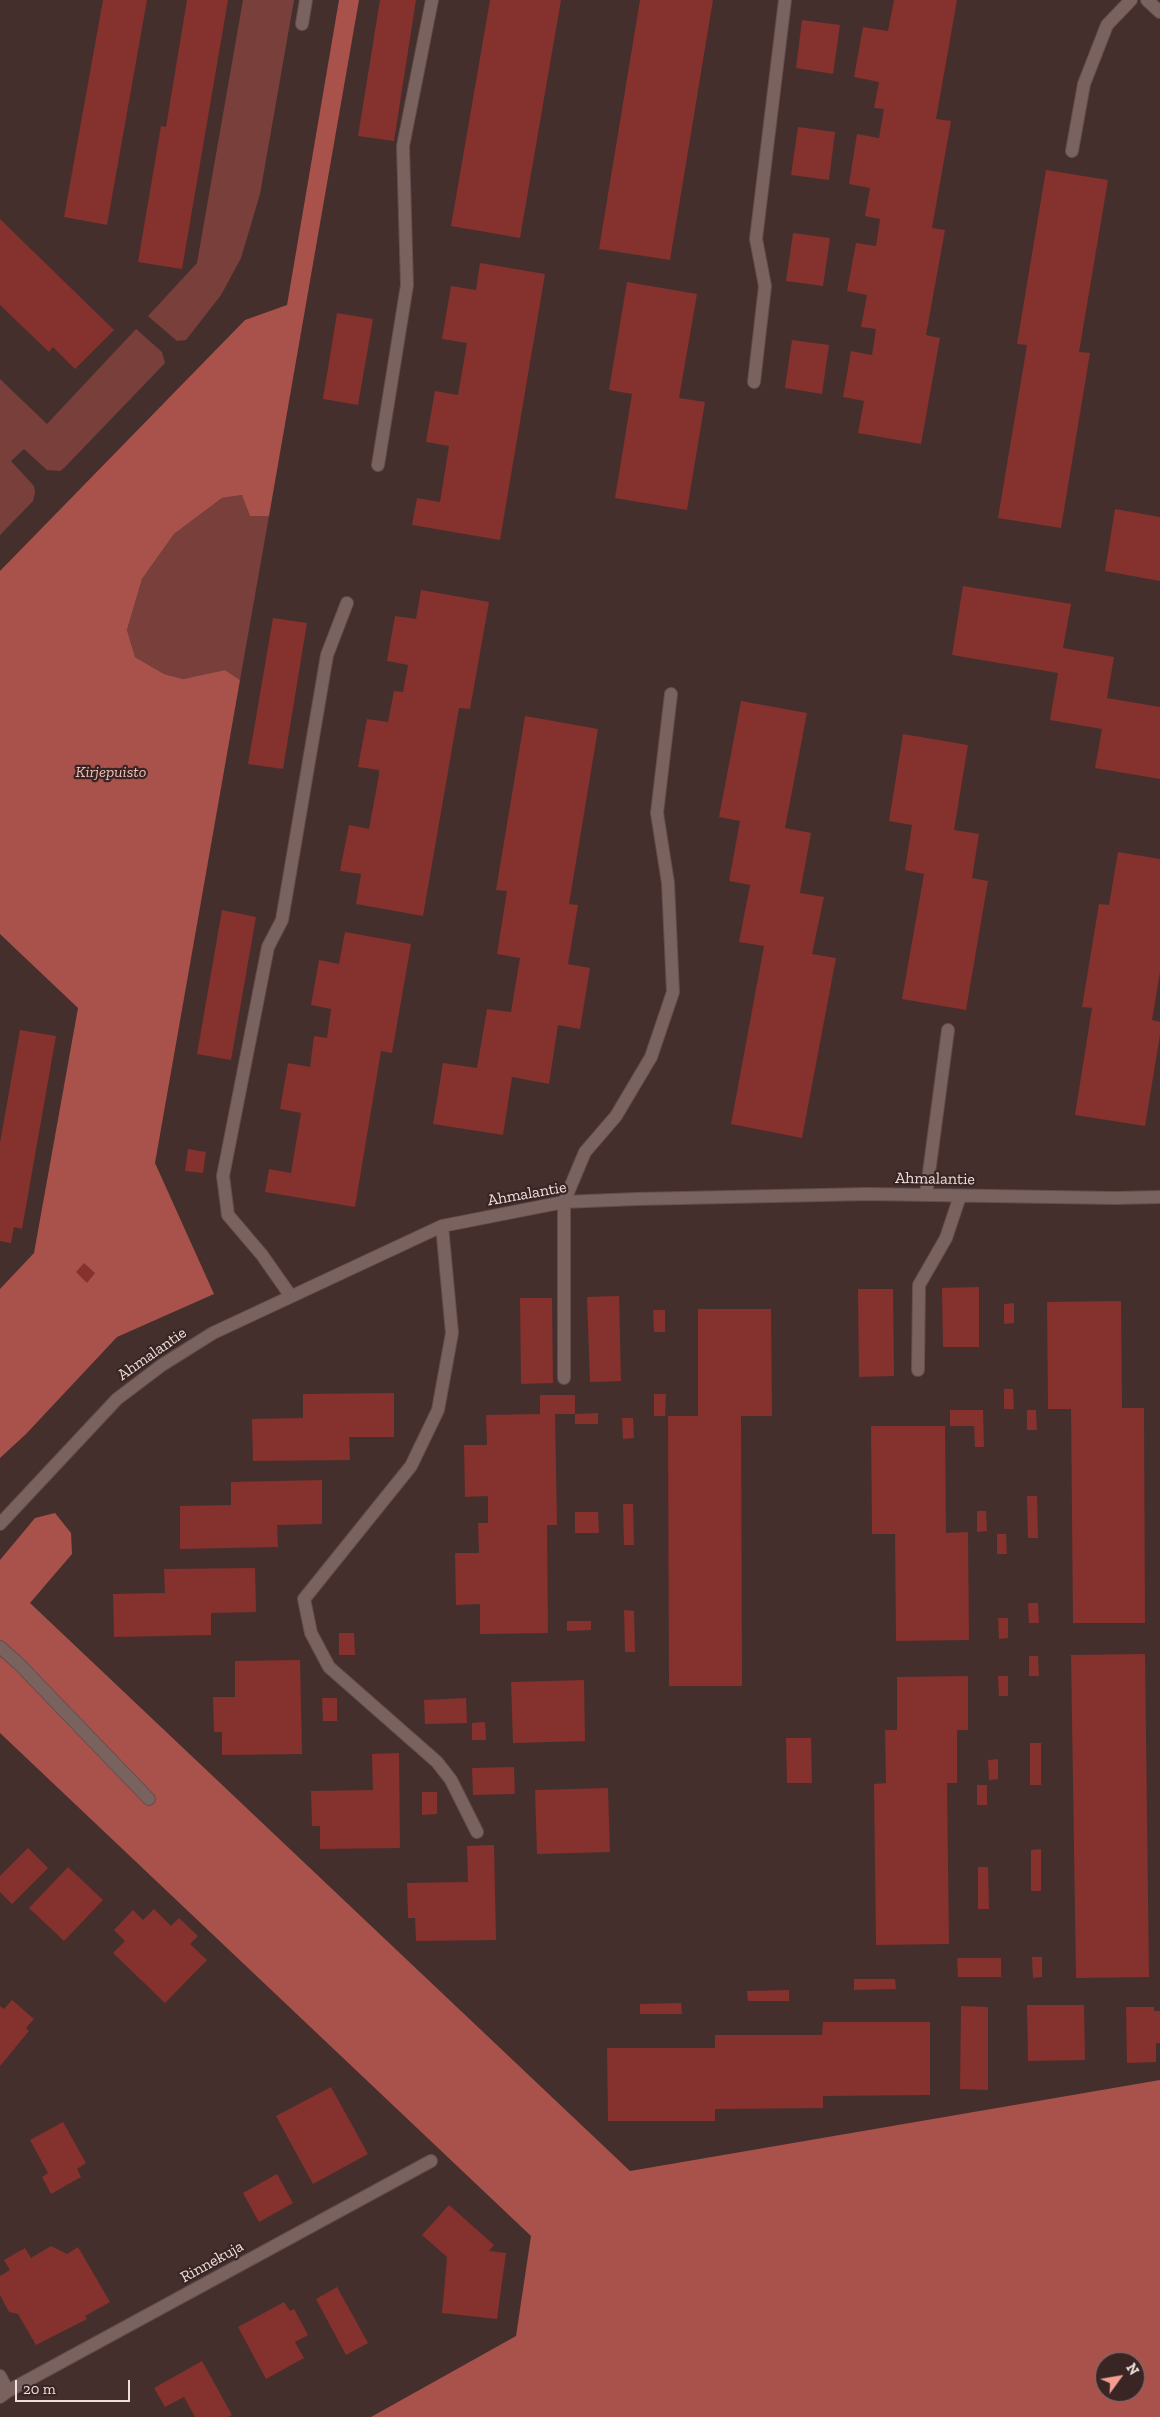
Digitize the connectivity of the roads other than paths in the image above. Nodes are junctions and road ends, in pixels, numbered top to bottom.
1 (306, 0) edge
2 (432, 0) edge
3 (785, 0) edge
4 (1131, 0) edge
5 (1147, 0) edge
6 (1160, 12) edge
7 (302, 24) dead end
8 (1072, 151) dead end
9 (754, 382) dead end
10 (378, 465) dead end
11 (347, 603) dead end
12 (671, 694) dead end
13 (948, 1030) dead end
14 (926, 1195) junction
15 (960, 1196) junction
16 (1160, 1197) edge
17 (564, 1202) junction
18 (442, 1226) junction
19 (290, 1296) junction
20 (918, 1370) dead end
21 (564, 1378) dead end
22 (0, 1524) edge
23 (0, 1647) edge
24 (149, 1799) dead end
25 (477, 1832) dead end
26 (431, 2161) dead end
27 (0, 2376) edge
28 (4, 2394) edge

1 - 7 street
2 - 10 street
3 - 9 street
4 - 8 street
5 - 6 street
11 - 19 street
12 - 17 street
13 - 14 street
14 - 15 street, Ahmalantie
14 - 17 street, Ahmalantie
15 - 16 street, Ahmalantie
15 - 20 street
17 - 18 street, Ahmalantie
17 - 21 street
18 - 19 street, Ahmalantie
18 - 25 street
19 - 22 street, Ahmalantie
23 - 24 street
26 - 28 street, Rinnekuja
27 - 28 street, Rinnekuja

